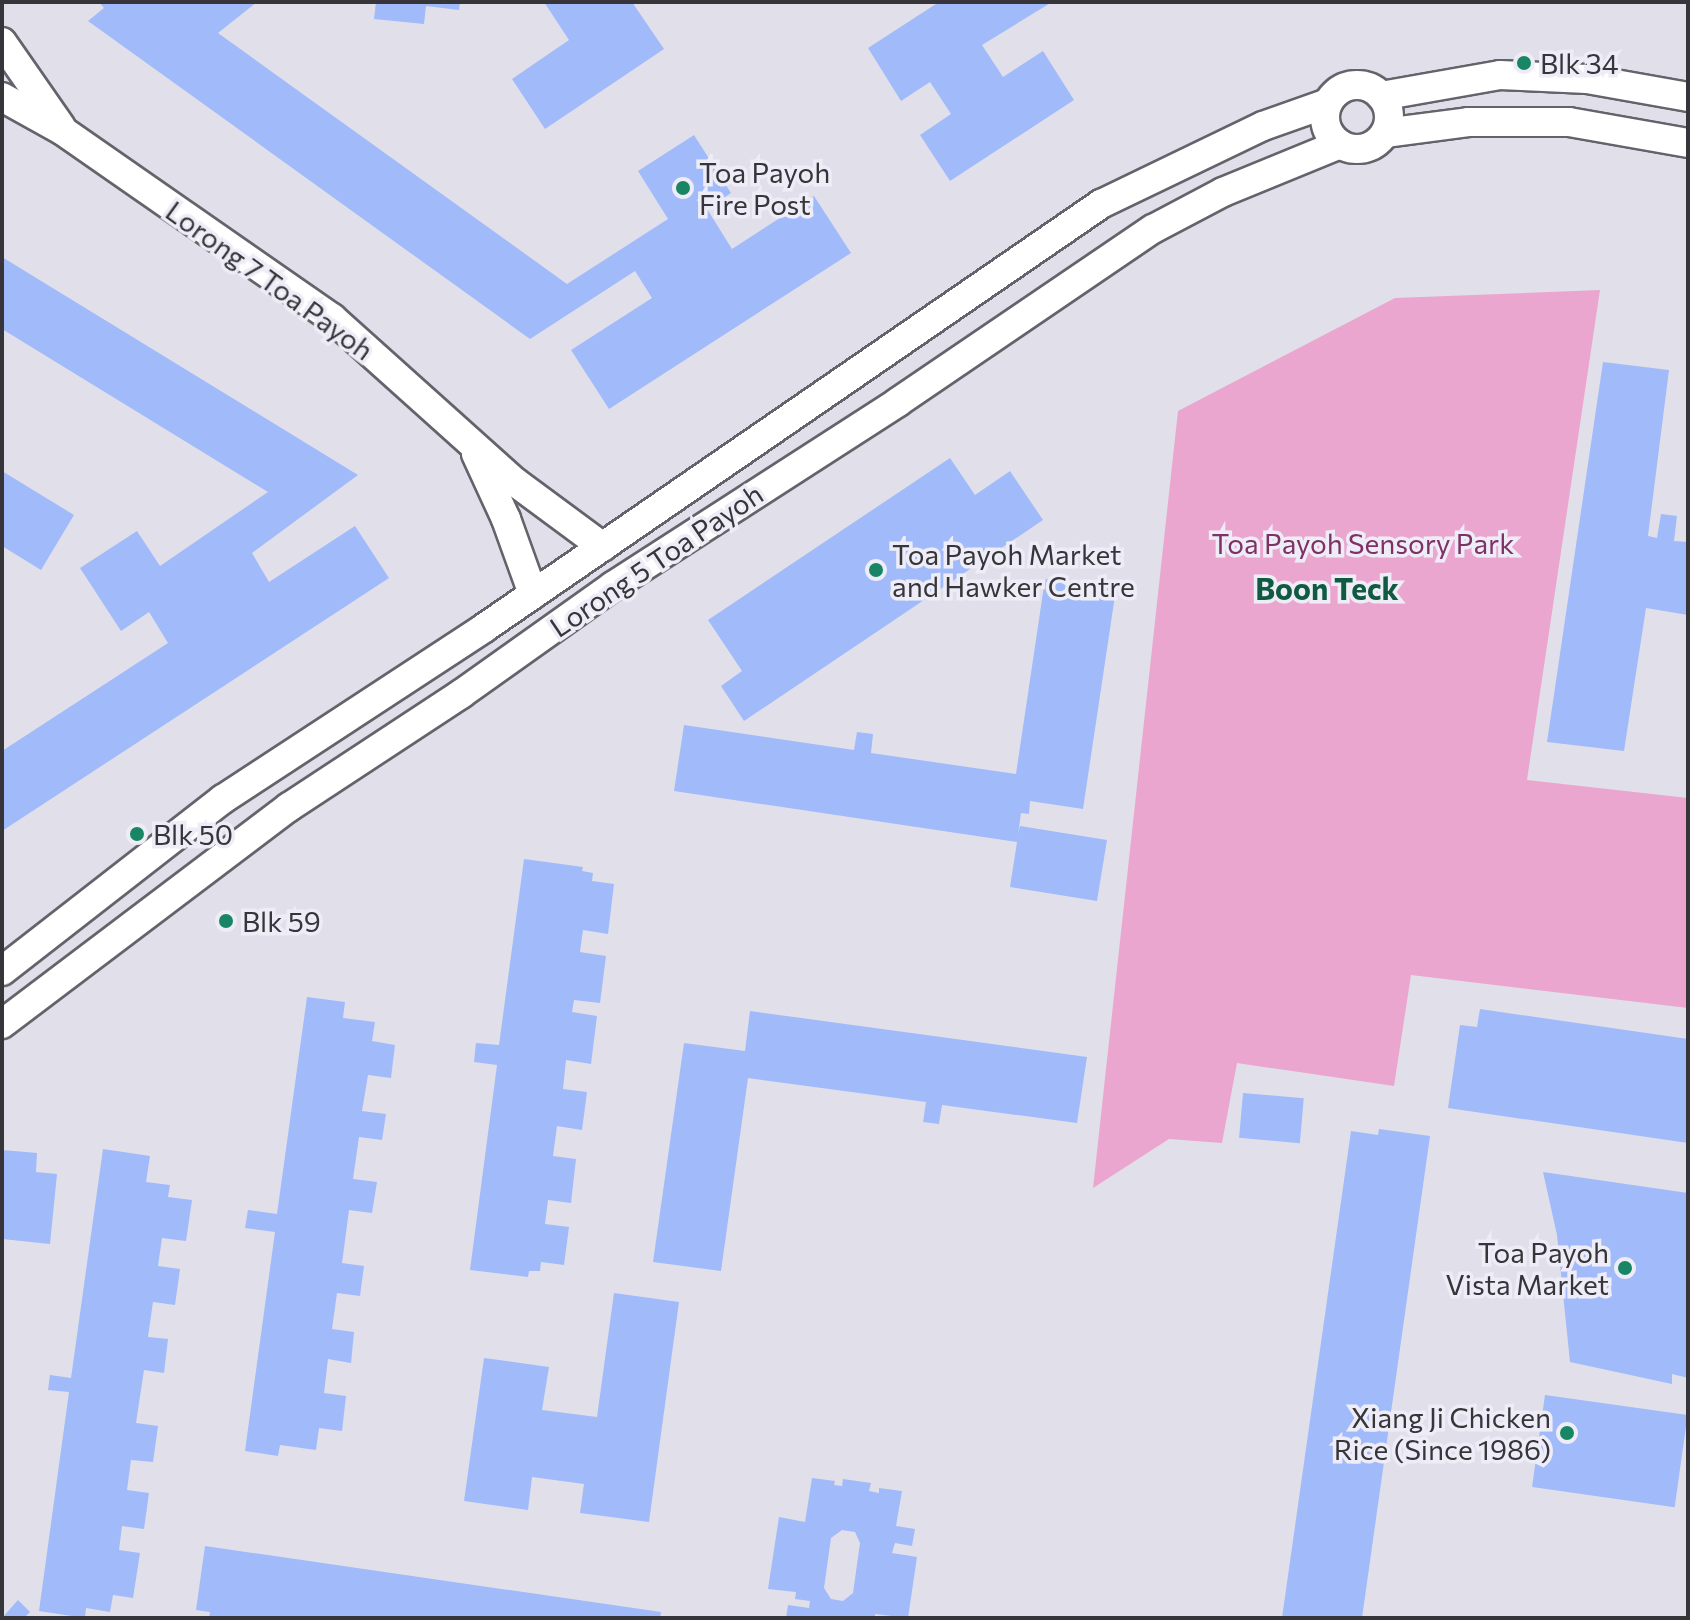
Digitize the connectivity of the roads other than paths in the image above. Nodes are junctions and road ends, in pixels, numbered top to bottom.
1 (2, 42) edge
2 (1381, 96) junction
3 (2, 97) edge
4 (1688, 97) edge
5 (1328, 103) junction
6 (63, 131) junction
7 (1385, 133) junction
8 (1688, 143) edge
9 (1340, 144) junction
10 (467, 440) junction
11 (603, 547) junction
12 (533, 594) junction
13 (2, 971) edge
14 (2, 1024) edge

1 - 6 street, Lorong 7 Toa Payoh
2 - 4 street, Lorong 5 Toa Payoh
2 - 5 street, Lorong 5 Toa Payoh
2 - 7 street
3 - 6 street, Lorong 7 Toa Payoh
5 - 9 street
5 - 11 street, Lorong 5 Toa Payoh
6 - 10 street, Lorong 7 Toa Payoh
7 - 8 street, Lorong 5 Toa Payoh
7 - 9 street, Lorong 5 Toa Payoh
9 - 14 street, Lorong 5 Toa Payoh
10 - 11 street, Lorong 7 Toa Payoh
10 - 12 street, Lorong 7 Toa Payoh
11 - 12 street, Lorong 5 Toa Payoh
12 - 13 street, Lorong 5 Toa Payoh

